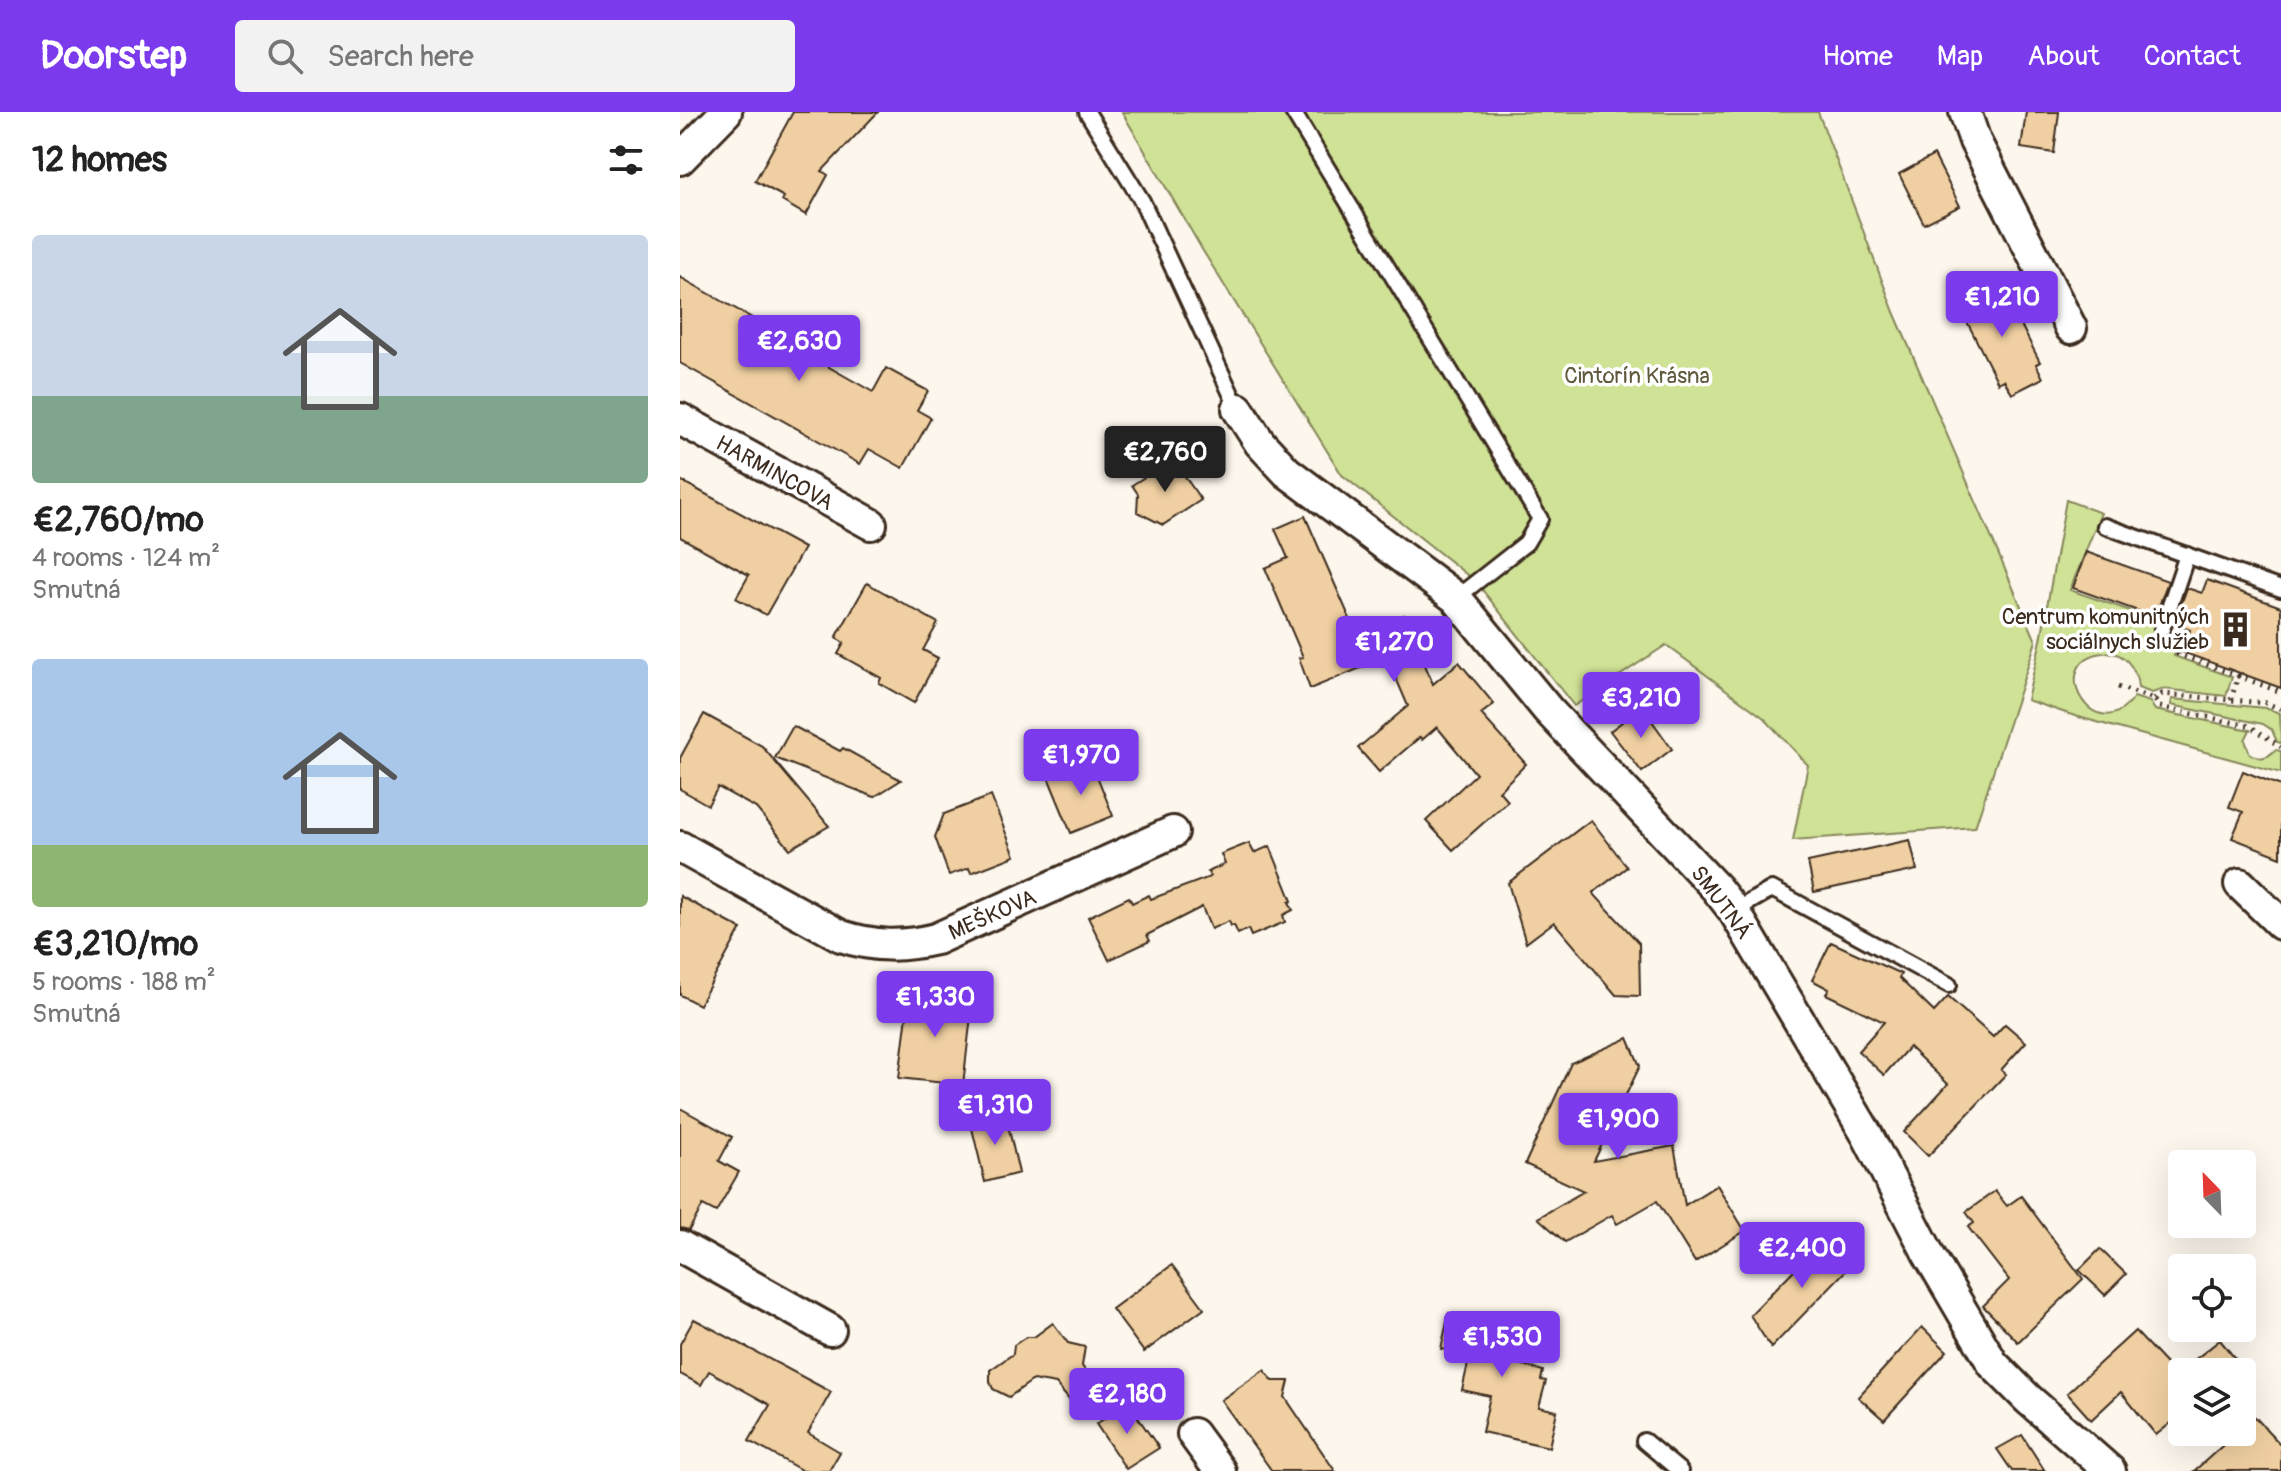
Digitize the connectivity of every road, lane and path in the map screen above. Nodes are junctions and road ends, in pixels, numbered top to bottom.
1 (726, 112) edge
2 (1087, 112) edge
3 (1293, 112) edge
4 (1965, 112) edge
5 (680, 159) edge
6 (2071, 328) dead end
7 (1238, 409) joint
8 (680, 419) edge
9 (871, 524) dead end
10 (2105, 526) dead end
11 (2187, 555) junction
12 (2281, 589) edge
13 (1456, 598) junction
14 (2162, 629) dead end
15 (2183, 641) dead end
16 (2238, 676) junction
17 (2118, 687) dead end
18 (2281, 692) edge
19 (2154, 699) junction
20 (2231, 700) junction
21 (2281, 709) edge
22 (2281, 747) edge
23 (1173, 832) dead end
24 (680, 847) edge
25 (2240, 884) dead end
26 (1734, 911) junction
27 (2281, 924) edge
28 (1949, 985) dead end
29 (680, 1246) edge
30 (830, 1330) dead end
31 (1193, 1434) dead end
32 (1644, 1441) dead end
33 (1220, 1471) edge
34 (1680, 1471) edge
35 (2110, 1471) edge

1 - 5 street
2 - 7 lane
3 - 13 lane
4 - 6 street
7 - 13 street, SMUTNÁ
8 - 9 street, HARMINCOVA
10 - 11 lane
11 - 12 lane
11 - 14 lane
13 - 26 street, SMUTNÁ
15 - 16 path
16 - 18 path
16 - 20 path
17 - 19 path
19 - 20 path
19 - 22 path
20 - 21 path
23 - 24 street, MEŠKOVA
25 - 27 street
26 - 28 lane
26 - 35 street, SMUTNÁ
29 - 30 street
31 - 33 street
32 - 34 lane

